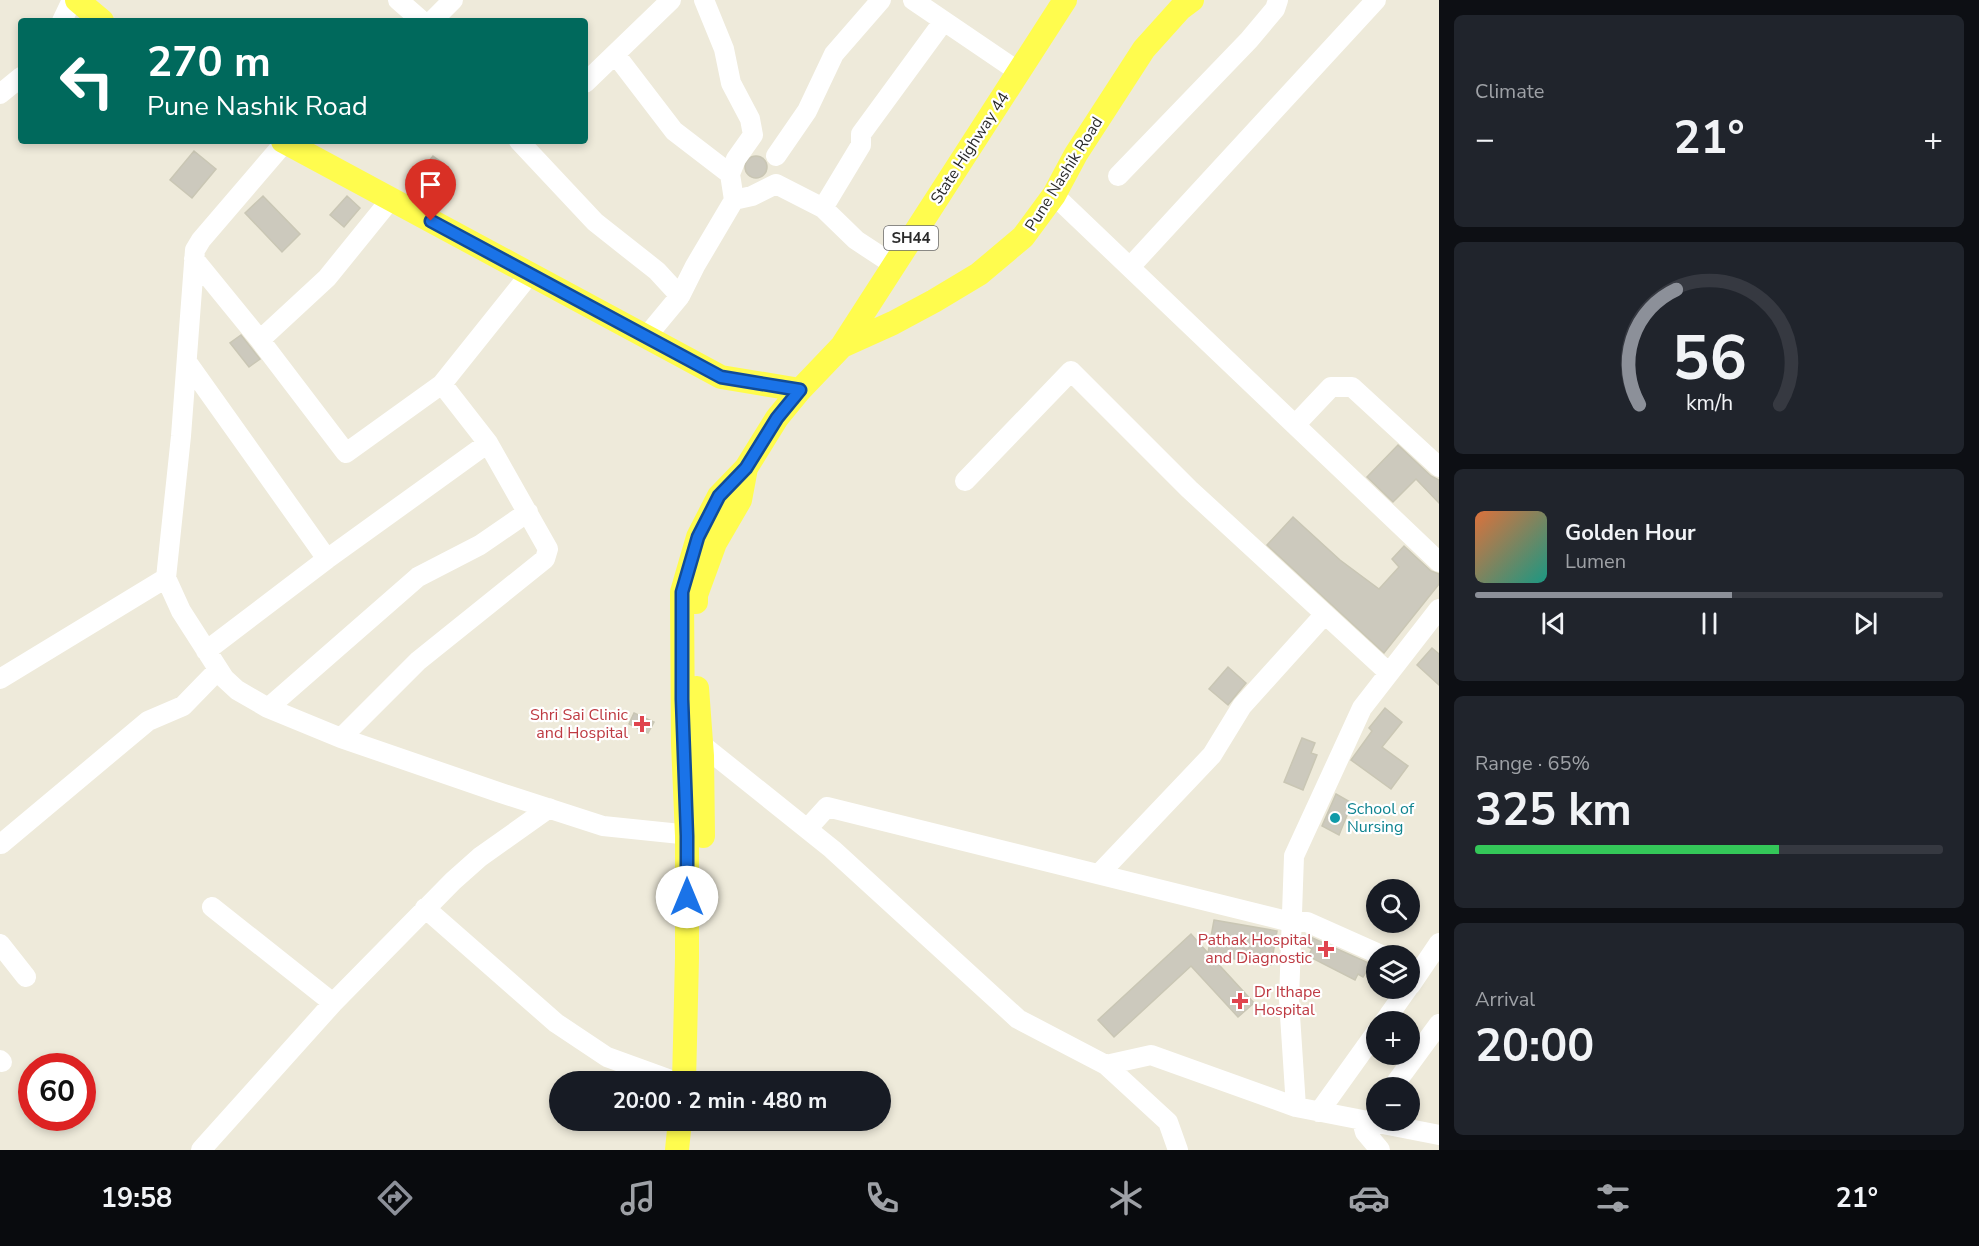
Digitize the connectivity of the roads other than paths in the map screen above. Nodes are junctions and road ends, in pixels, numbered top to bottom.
1 (74, 0) edge
2 (398, 0) edge
3 (453, 0) edge
4 (671, 0) edge
5 (704, 0) edge
6 (881, 0) edge
7 (913, 0) edge
8 (1065, 0) edge
9 (1191, 0) edge
10 (1278, 0) edge
11 (1376, 0) edge
12 (64, 18) edge
13 (98, 18) edge
14 (419, 18) edge
15 (435, 18) edge
16 (943, 22) junction
17 (615, 54) junction
18 (1019, 72) junction
19 (18, 79) edge
20 (588, 80) edge
21 (0, 94) edge
22 (753, 135) junction
23 (282, 144) edge
24 (288, 144) edge
25 (522, 144) edge
26 (776, 156) junction
27 (730, 174) junction
28 (1118, 176) dead end
29 (776, 184) junction
30 (1054, 195) junction
31 (391, 200) junction
32 (734, 200) junction
33 (823, 208) junction
34 (194, 259) junction
35 (894, 265) junction
36 (1130, 267) junction
37 (530, 274) junction
38 (680, 296) junction
39 (646, 337) junction
40 (260, 340) junction
41 (842, 346) junction
42 (187, 362) junction
43 (442, 384) junction
44 (800, 390) junction
45 (1295, 425) junction
46 (488, 443) junction
47 (1439, 467) edge
48 (965, 481) dead end
49 (528, 512) junction
50 (327, 559) junction
51 (1439, 562) edge
52 (166, 578) junction
53 (1439, 609) edge
54 (1325, 614) junction
55 (206, 651) junction
56 (218, 670) junction
57 (1389, 673) junction
58 (0, 679) edge
59 (268, 708) junction
60 (342, 738) junction
61 (692, 744) junction
62 (549, 808) junction
63 (808, 828) junction
64 (695, 836) junction
65 (1, 844) edge
66 (1099, 874) junction
67 (212, 907) dead end
68 (425, 908) junction
69 (1292, 922) junction
70 (1439, 943) edge
71 (0, 944) edge
72 (1366, 948) edge
73 (1420, 971) edge
74 (26, 977) dead end
75 (333, 1003) junction
76 (1439, 1024) edge
77 (1366, 1046) edge
78 (1106, 1065) junction
79 (646, 1071) edge
80 (684, 1071) edge
81 (698, 1071) edge
82 (1400, 1077) edge
83 (1296, 1107) junction
84 (1319, 1112) junction
85 (1362, 1121) junction
86 (679, 1131) edge
87 (693, 1131) edge
88 (1437, 1136) edge
89 (201, 1150) edge
90 (677, 1150) edge
91 (691, 1150) edge
92 (1178, 1150) edge
93 (1380, 1150) edge

1 - 12 street
1 - 13 main road
2 - 14 street
3 - 15 street
4 - 17 street
5 - 22 street
6 - 26 street
7 - 16 street
8 - 18 main road, State Highway 44 / SH44
9 - 30 main road, Pune Nashik Road
10 - 28 street
11 - 36 street
16 - 18 street
16 - 33 street
17 - 20 street
17 - 27 street
18 - 35 main road, State Highway 44 / SH44
19 - 21 street
22 - 26 street
22 - 27 street
23 - 34 street
24 - 31 main road
25 - 38 street
26 - 29 street
27 - 32 street
29 - 32 street
29 - 33 street
30 - 36 street
30 - 41 main road, Pune Nashik Road
31 - 37 main road
31 - 40 street
32 - 38 street
33 - 35 street
34 - 40 street
34 - 42 street
35 - 41 main road, State Highway 44 / SH44
36 - 45 street
37 - 39 main road
37 - 43 street
38 - 39 street
39 - 44 main road
40 - 43 street
41 - 44 main road, State Highway 44 / SH44
42 - 50 street
42 - 52 street
43 - 46 street
44 - 61 main road, State Highway 44 / SH44
45 - 47 street
45 - 51 street
46 - 49 street
46 - 50 street
48 - 54 street
49 - 59 street
49 - 60 street
50 - 55 street
52 - 55 street
52 - 58 street
53 - 57 street
54 - 57 street
54 - 66 street
55 - 56 street
56 - 59 street
56 - 65 street
57 - 69 street
59 - 60 street
60 - 62 street
61 - 63 street
61 - 64 main road, State Highway 44 / SH44
62 - 64 street
62 - 68 street
63 - 66 street
63 - 78 street
64 - 80 main road, State Highway 44 / SH44
64 - 81 main road, State Highway 44 / SH44
66 - 69 street
67 - 75 street
68 - 75 street
68 - 79 street
69 - 72 street
69 - 83 street
70 - 73 street
71 - 74 street
75 - 89 street
76 - 82 street
77 - 84 street
78 - 83 street
78 - 92 street
83 - 84 street
84 - 85 street
85 - 88 street
85 - 93 street
86 - 90 main road
87 - 91 main road

